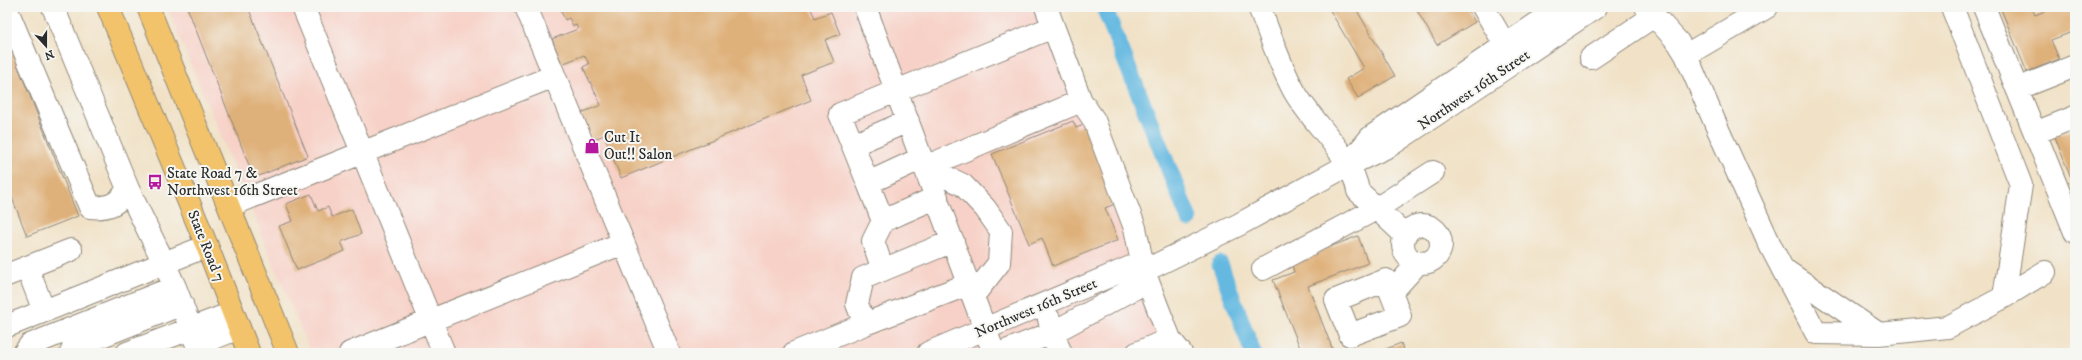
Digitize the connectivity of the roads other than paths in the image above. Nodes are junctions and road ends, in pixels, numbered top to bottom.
1 (53, 7) edge
2 (108, 7) edge
3 (148, 7) edge
4 (303, 7) edge
5 (526, 7) edge
6 (865, 7) edge
7 (1046, 7) edge
8 (1258, 7) edge
9 (1483, 7) edge
10 (1561, 7) edge
11 (1596, 7) edge
12 (1767, 7) edge
13 (1952, 7) edge
14 (1984, 7) edge
15 (7, 10) edge
16 (1650, 12) edge
17 (1053, 27) junction
18 (1511, 54) junction
19 (1686, 55) junction
20 (1591, 58) dead end
21 (2075, 66) edge
22 (554, 76) junction
23 (2017, 89) junction
24 (896, 90) junction
25 (1081, 101) junction
26 (2075, 117) edge
27 (908, 122) junction
28 (2035, 133) junction
29 (853, 145) junction
30 (363, 153) junction
31 (924, 163) junction
32 (1433, 172) dead end
33 (1352, 173) junction
34 (868, 183) junction
35 (128, 189) junction
36 (936, 197) junction
37 (1382, 205) junction
38 (229, 206) junction
39 (883, 221) junction
40 (1410, 231) junction
41 (2075, 232) edge
42 (953, 241) junction
43 (623, 243) junction
44 (207, 246) junction
45 (70, 250) dead end
46 (1418, 262) junction
47 (164, 263) junction
48 (1263, 269) dead end
49 (1784, 269) junction
50 (883, 270) junction
51 (17, 271) edge
52 (1144, 271) junction
53 (2045, 272) dead end
54 (971, 290) junction
55 (1391, 293) dead end
56 (178, 295) junction
57 (2004, 297) junction
58 (1047, 304) junction
59 (44, 311) junction
60 (235, 320) junction
61 (431, 320) junction
62 (865, 324) junction
63 (7, 326) edge
64 (986, 329) junction
65 (1052, 333) junction
66 (1879, 334) junction
67 (195, 342) edge
68 (1176, 346) edge
69 (1025, 349) edge
70 (24, 353) edge
71 (71, 353) edge
72 (127, 353) edge
73 (249, 353) edge
74 (288, 353) edge
75 (350, 353) edge
76 (444, 353) edge
77 (669, 353) edge
78 (794, 353) edge
79 (928, 353) edge
80 (994, 353) edge
81 (1001, 353) edge
82 (1061, 353) edge
83 (1137, 353) edge

1 - 35 street
2 - 44 main road, State Road 7
3 - 38 main road
4 - 30 street
5 - 22 street
6 - 24 street
7 - 17 street
8 - 33 street
9 - 18 street
10 - 18 street, Northwest 16th Street
11 - 18 street, Northwest 16th Street
12 - 19 street
13 - 57 street
14 - 23 street
15 - 35 street
16 - 19 street
16 - 20 street
17 - 24 street
17 - 25 street
18 - 33 street, Northwest 16th Street
19 - 49 street
21 - 23 street
22 - 30 street
22 - 43 street
23 - 28 street
24 - 27 street
24 - 29 street
25 - 31 street
25 - 52 street
26 - 28 street
27 - 29 street
27 - 31 street
28 - 41 street
29 - 34 street
30 - 38 street
30 - 61 street
31 - 34 street
31 - 36 street
31 - 54 street
32 - 37 street
33 - 37 street
33 - 52 street, Northwest 16th Street
34 - 39 street
35 - 47 street
36 - 39 street
36 - 42 street
37 - 40 street
37 - 48 street
38 - 74 main road
39 - 50 street
40 - 46 street
40 - 46 street
42 - 50 street
42 - 54 street
43 - 61 street
43 - 77 street
44 - 47 street
44 - 60 main road, State Road 7
45 - 51 street
46 - 55 street
47 - 56 street
47 - 59 street
49 - 66 street
49 - 66 street
50 - 62 street
51 - 59 street
52 - 58 street, Northwest 16th Street
52 - 65 street, Northwest 16th Street
52 - 68 street
53 - 57 street
54 - 62 street
54 - 64 street
56 - 67 street
56 - 70 street
56 - 71 street
57 - 66 street
58 - 64 street, Northwest 16th Street
58 - 65 street
59 - 63 street
60 - 67 street
60 - 73 main road, State Road 7
61 - 75 street
61 - 76 street
62 - 78 street
64 - 79 street, Northwest 16th Street
64 - 80 street
65 - 69 street, Northwest 16th Street
65 - 82 street
67 - 72 street
68 - 83 street
69 - 81 street, Northwest 16th Street

